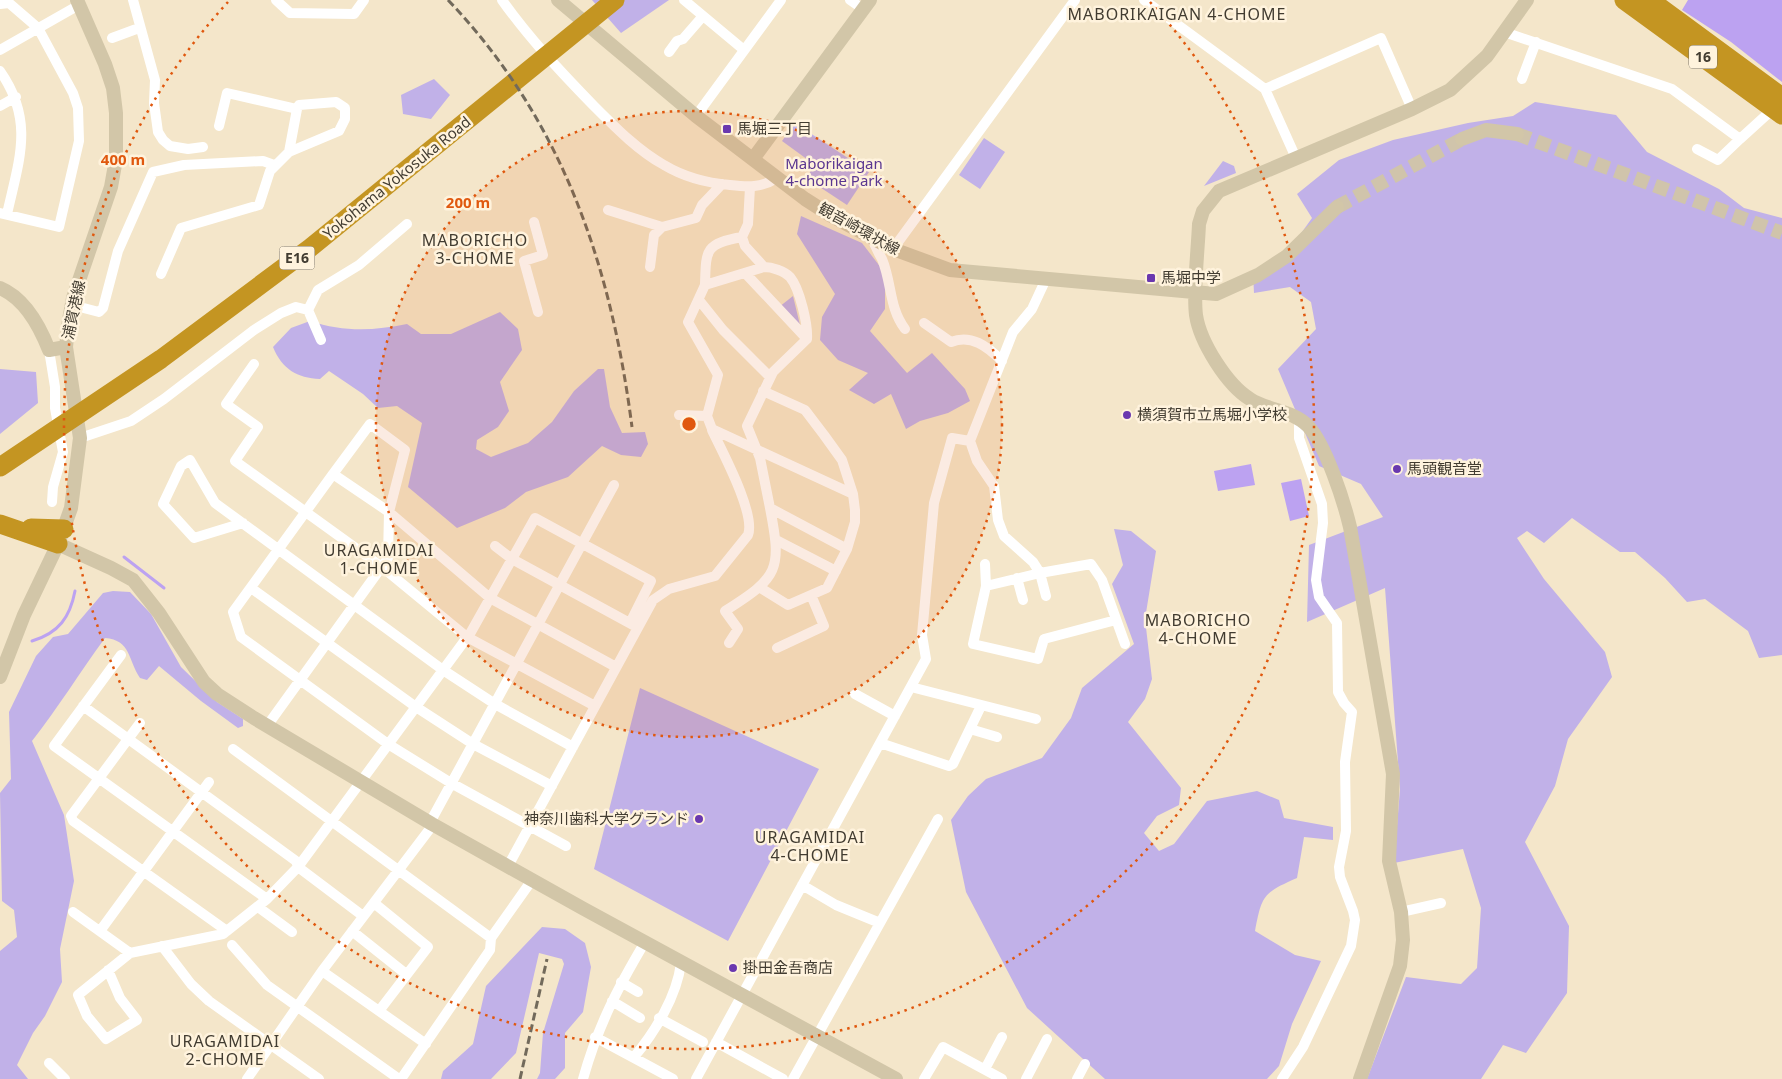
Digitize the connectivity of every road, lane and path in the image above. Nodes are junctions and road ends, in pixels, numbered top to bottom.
1 (133, 0) edge
2 (276, 0) edge
3 (364, 0) edge
4 (502, 0) edge
5 (560, 0) edge
6 (604, 0) edge
7 (615, 0) edge
8 (684, 0) edge
9 (781, 0) edge
10 (850, 0) edge
11 (1075, 0) edge
12 (1144, 0) edge
13 (1527, 0) edge
14 (1624, 0) edge
15 (1650, 0) edge
16 (78, 2) edge
17 (0, 4) edge
18 (866, 5) edge
19 (703, 16) junction
20 (38, 28) junction
21 (139, 28) junction
22 (1504, 32) junction
23 (112, 38) dead end
24 (1536, 42) junction
25 (0, 50) edge
26 (744, 50) junction
27 (668, 52) dead end
28 (0, 71) edge
29 (1522, 79) dead end
30 (1265, 89) junction
31 (16, 97) junction
32 (0, 106) edge
33 (1779, 107) edge
34 (297, 109) junction
35 (1412, 109) junction
36 (696, 116) junction
37 (459, 123) junction
38 (219, 126) dead end
39 (1517, 134) tunnel mouth
40 (1462, 139) tunnel mouth
41 (1740, 139) junction
42 (203, 147) dead end
43 (180, 148) junction
44 (1697, 149) dead end
45 (289, 152) junction
46 (1296, 158) junction
47 (753, 159) junction
48 (184, 165) junction
49 (274, 165) junction
50 (777, 178) junction
51 (722, 184) junction
52 (750, 187) junction
53 (1338, 206) tunnel mouth
54 (608, 210) dead end
55 (3, 213) edge
56 (534, 222) dead end
57 (408, 224) dead end
58 (662, 227) junction
59 (742, 237) junction
60 (872, 238) junction
61 (893, 249) junction
62 (359, 265) junction
63 (370, 265) dead end
64 (650, 267) dead end
65 (764, 267) junction
66 (161, 274) dead end
67 (746, 274) junction
68 (1046, 279) junction
69 (704, 285) junction
70 (2, 286) edge
71 (1197, 294) junction
72 (699, 300) junction
73 (72, 305) junction
74 (308, 310) junction
75 (538, 312) dead end
76 (924, 323) dead end
77 (905, 329) dead end
78 (807, 339) junction
79 (321, 340) dead end
80 (66, 347) junction
81 (49, 350) junction
82 (1002, 361) junction
83 (254, 364) dead end
84 (770, 377) junction
85 (763, 392) junction
86 (679, 415) dead end
87 (707, 416) junction
88 (1299, 419) junction
89 (54, 427) junction
90 (712, 429) junction
91 (80, 438) junction
92 (970, 441) junction
93 (755, 448) junction
94 (0, 460) edge
95 (0, 467) edge
96 (333, 474) junction
97 (614, 485) dead end
98 (853, 494) junction
99 (52, 502) dead end
100 (770, 508) junction
101 (306, 511) junction
102 (389, 512) junction
103 (243, 523) junction
104 (5, 530) edge
105 (61, 536) junction
106 (776, 540) junction
107 (582, 544) junction
108 (495, 546) dead end
109 (279, 549) junction
110 (847, 549) junction
111 (512, 559) junction
112 (985, 564) dead end
113 (382, 567) junction
114 (836, 571) junction
115 (1040, 573) junction
116 (1017, 578) junction
117 (560, 584) junction
118 (986, 586) junction
119 (759, 587) junction
120 (251, 588) junction
121 (811, 594) junction
122 (1046, 596) dead end
123 (490, 598) junction
124 (1023, 600) dead end
125 (355, 605) junction
126 (1116, 620) junction
127 (538, 624) junction
128 (634, 625) junction
129 (467, 637) junction
130 (327, 643) junction
131 (729, 644) dead end
132 (1125, 644) dead end
133 (777, 648) dead end
134 (121, 655) dead end
135 (516, 664) junction
136 (616, 667) junction
137 (443, 670) junction
138 (0, 677) edge
139 (300, 680) junction
140 (911, 687) junction
141 (855, 694) dead end
142 (494, 704) junction
143 (83, 706) junction
144 (595, 706) junction
145 (981, 706) junction
146 (416, 707) junction
147 (894, 716) junction
148 (1036, 719) dead end
149 (140, 723) dead end
150 (267, 726) junction
151 (970, 729) junction
152 (997, 737) dead end
153 (128, 738) junction
154 (880, 743) junction
155 (388, 744) junction
156 (473, 744) junction
157 (573, 747) junction
158 (233, 749) dead end
159 (99, 778) junction
160 (361, 781) junction
161 (209, 782) dead end
162 (451, 783) junction
163 (552, 786) junction
164 (201, 792) junction
165 (938, 819) dead end
166 (332, 821) junction
167 (432, 824) junction
168 (530, 826) junction
169 (172, 831) junction
170 (566, 846) dead end
171 (508, 866) junction
172 (298, 867) junction
173 (400, 869) junction
174 (143, 871) junction
175 (532, 880) junction
176 (802, 884) junction
177 (267, 900) junction
178 (374, 903) junction
179 (1441, 903) dead end
180 (258, 907) junction
181 (73, 912) dead end
182 (1401, 912) junction
183 (363, 916) junction
184 (880, 923) junction
185 (100, 931) junction
186 (227, 931) junction
187 (352, 931) junction
188 (292, 932) dead end
189 (491, 938) junction
190 (645, 942) junction
191 (232, 945) dead end
192 (162, 946) junction
193 (130, 953) junction
194 (681, 963) junction
195 (108, 970) junction
196 (322, 970) junction
197 (406, 974) junction
198 (621, 982) junction
199 (638, 992) dead end
200 (742, 995) junction
201 (612, 1001) junction
202 (297, 1007) junction
203 (379, 1011) junction
204 (640, 1018) dead end
205 (659, 1018) junction
206 (817, 1035) junction
207 (595, 1037) junction
208 (1002, 1037) dead end
209 (1047, 1040) dead end
210 (703, 1042) dead end
211 (716, 1042) junction
212 (426, 1044) junction
213 (270, 1045) junction
214 (634, 1057) junction
215 (49, 1063) dead end
216 (1085, 1064) dead end
217 (985, 1069) junction
218 (65, 1079) edge
219 (247, 1079) edge
220 (319, 1079) edge
221 (400, 1079) edge
222 (583, 1079) edge
223 (673, 1079) edge
224 (696, 1079) edge
225 (783, 1079) edge
226 (793, 1079) edge
227 (896, 1079) edge
228 (924, 1079) edge
229 (1002, 1079) edge
230 (1026, 1079) edge
231 (1077, 1079) edge
232 (1282, 1079) edge
233 (1360, 1079) edge

1 - 21 street
2 - 3 street
4 - 51 street
5 - 36 street, 観音崎環状線
6 - 37 highway, Yokohama Yokosuka Road / E16
7 - 37 highway, Yokohama Yokosuka Road / E16
8 - 19 street
9 - 26 street
10 - 18 street
11 - 61 street
12 - 30 street
13 - 22 street
14 - 33 highway, 16
15 - 33 highway, 16
16 - 20 street
16 - 73 street, 浦賀港線
17 - 20 street
18 - 47 street
19 - 26 street
19 - 27 street
20 - 25 street
20 - 55 street
21 - 23 street
21 - 43 street
22 - 24 street
22 - 35 street
24 - 29 street
24 - 41 street
26 - 36 street
28 - 31 street
30 - 35 street
30 - 46 street
31 - 32 street
31 - 55 street
33 - 41 street
34 - 38 street
34 - 45 street
34 - 45 street
35 - 46 street
36 - 47 street, 観音崎環状線
37 - 89 highway, Yokohama Yokosuka Road / E16
39 - 40 street
41 - 44 street
42 - 43 street
43 - 48 street
45 - 49 street
46 - 71 street
47 - 50 street, 観音崎環状線
48 - 49 street
48 - 73 street
49 - 66 street
50 - 52 street
50 - 60 street, 観音崎環状線
51 - 52 street
51 - 58 street
52 - 59 street
53 - 71 street, 観音崎環状線
54 - 58 street
56 - 75 street
57 - 62 street
58 - 64 street
59 - 65 street
59 - 69 street
60 - 61 street, 観音崎環状線
60 - 77 street
61 - 68 street, 観音崎環状線
62 - 63 street
62 - 74 street
65 - 67 street
65 - 78 street
67 - 69 street
67 - 78 street
68 - 71 street, 観音崎環状線
68 - 82 street
69 - 72 street
70 - 81 street
71 - 88 street
72 - 84 street
72 - 87 street
73 - 80 street, 浦賀港線
74 - 79 street
74 - 91 street
76 - 82 street
78 - 84 street
80 - 81 street
80 - 91 street, 浦賀港線
81 - 99 street
82 - 92 street
83 - 101 street
84 - 85 street
85 - 93 street
85 - 98 street
86 - 87 street
87 - 90 street
88 - 182 street
88 - 232 street
89 - 94 highway, Yokohama Yokosuka Road / E16
89 - 95 highway, Yokohama Yokosuka Road / E16
90 - 93 street
90 - 128 street
91 - 105 street, 浦賀港線
92 - 115 street
92 - 140 street
93 - 98 street
93 - 100 street
96 - 101 street
96 - 102 street
96 - 102 street
97 - 107 street
98 - 110 street
100 - 106 street
100 - 110 street
101 - 109 street
101 - 113 street
102 - 113 street
102 - 123 street
103 - 103 street
103 - 109 street
104 - 105 highway
105 - 138 street, 浦賀港線
105 - 150 street
106 - 114 street
106 - 119 street
107 - 111 street
107 - 117 street
107 - 128 street
108 - 111 street
109 - 120 street
109 - 125 street
110 - 114 street
111 - 117 street
111 - 123 street
112 - 118 street
113 - 125 street
113 - 129 street
114 - 121 street
115 - 116 street
115 - 122 street
115 - 126 street
116 - 118 street
116 - 124 street
117 - 127 street
117 - 128 street
118 - 126 street
119 - 121 street
119 - 131 street
120 - 130 street
120 - 139 street
121 - 133 street
123 - 127 street
123 - 129 street
125 - 130 street
125 - 137 street
126 - 132 street
127 - 135 street
127 - 136 street
128 - 136 street
129 - 135 street
129 - 137 street
130 - 139 street
130 - 146 street
134 - 143 street
135 - 142 street
135 - 144 street
136 - 144 street
137 - 142 street
137 - 146 street
139 - 150 street
139 - 155 street
140 - 145 street
140 - 147 street
141 - 147 street
142 - 156 street
142 - 157 street
143 - 153 street
143 - 159 street
144 - 157 street
145 - 148 street
145 - 151 street
146 - 155 street
146 - 156 street
147 - 154 street
149 - 153 street
150 - 160 street
151 - 152 street
151 - 154 street
153 - 159 street
153 - 164 street
154 - 176 street
155 - 160 street
155 - 162 street
156 - 162 street
156 - 163 street
157 - 163 street
158 - 166 street
159 - 169 street
159 - 174 street
160 - 166 street
160 - 167 street
161 - 164 street
162 - 167 street
162 - 168 street
163 - 168 street
164 - 169 street
164 - 172 street
165 - 184 street
166 - 172 street
166 - 173 street
167 - 171 street
167 - 173 street
168 - 170 street
168 - 171 street
169 - 174 street
169 - 177 street
171 - 175 street
172 - 177 street
172 - 183 street
173 - 178 street
173 - 189 street
174 - 185 street
174 - 186 street
175 - 189 street
175 - 190 street
176 - 184 street
176 - 200 street
177 - 180 street
178 - 183 street
178 - 197 street
179 - 182 street
180 - 186 street
180 - 188 street
181 - 185 street
182 - 233 street
183 - 187 street
184 - 206 street
185 - 193 street
186 - 192 street
187 - 196 street
187 - 197 street
189 - 212 street
190 - 194 street
190 - 198 street
191 - 202 street
192 - 193 street
192 - 213 street
193 - 195 street
194 - 200 street
194 - 205 street
195 - 195 street
196 - 202 street
196 - 203 street
197 - 203 street
198 - 199 street
198 - 201 street
200 - 206 street
200 - 211 street
201 - 204 street
201 - 207 street
202 - 213 street
202 - 221 street
203 - 212 street
205 - 210 street
205 - 214 street
206 - 226 street
206 - 227 street
207 - 214 street
207 - 222 street
208 - 217 street
209 - 230 street
211 - 224 street
211 - 225 street
212 - 221 street
213 - 219 street
213 - 220 street
214 - 223 street
215 - 218 street
216 - 231 street
217 - 228 street
217 - 229 street

